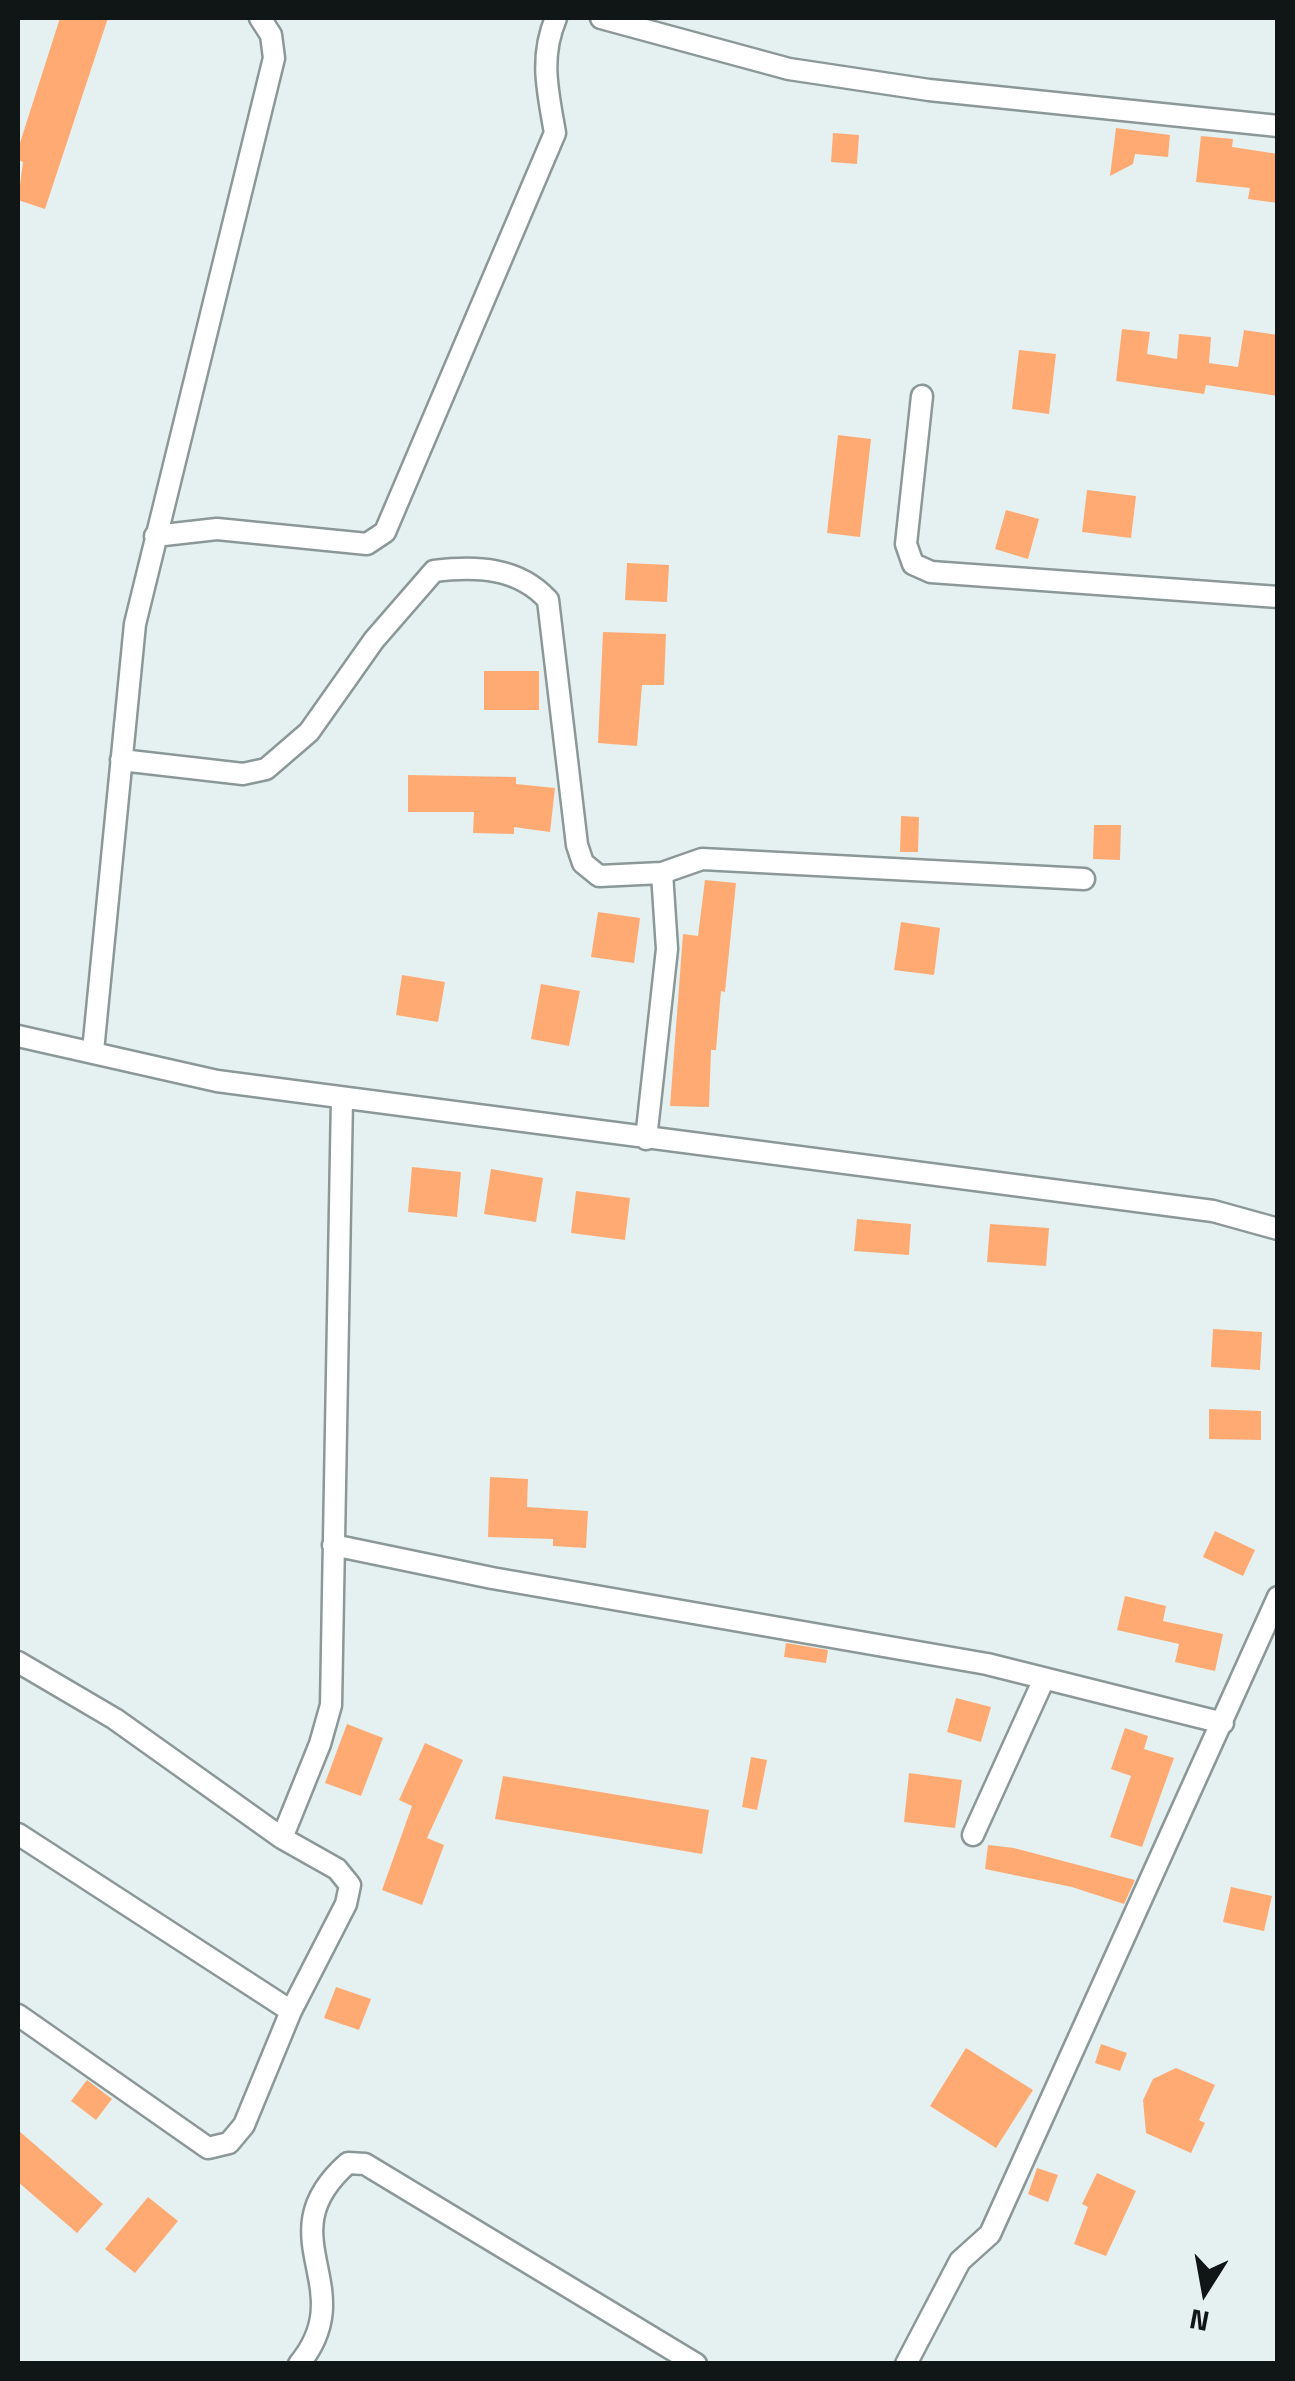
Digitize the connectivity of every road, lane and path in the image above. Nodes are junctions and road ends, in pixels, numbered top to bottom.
1 (260, 18) edge
2 (556, 18) edge
3 (601, 18) edge
4 (1278, 126) edge
5 (922, 396) dead end
6 (154, 536) junction
7 (1278, 597) edge
8 (122, 760) junction
9 (662, 873) junction
10 (1084, 879) dead end
11 (18, 1036) edge
12 (93, 1051) junction
13 (342, 1098) junction
14 (646, 1138) junction
15 (1278, 1229) edge
16 (333, 1544) junction
17 (1278, 1597) edge
18 (18, 1662) edge
19 (1044, 1678) junction
20 (1223, 1723) junction
21 (18, 1834) edge
22 (973, 1835) dead end
23 (282, 1838) junction
24 (291, 2011) junction
25 (18, 2015) edge
26 (299, 2364) edge
27 (696, 2364) edge
28 (906, 2364) edge

1 - 6 street
2 - 6 street
3 - 4 street
5 - 7 street
6 - 8 street
8 - 9 street
8 - 12 street
9 - 10 street
9 - 14 street
11 - 12 street
12 - 13 street
13 - 14 street
13 - 16 street
14 - 15 street
16 - 19 street
16 - 23 street
17 - 20 street
18 - 23 street
19 - 20 street
19 - 22 street
20 - 28 street
21 - 24 street
23 - 24 street
24 - 25 street
26 - 27 street

